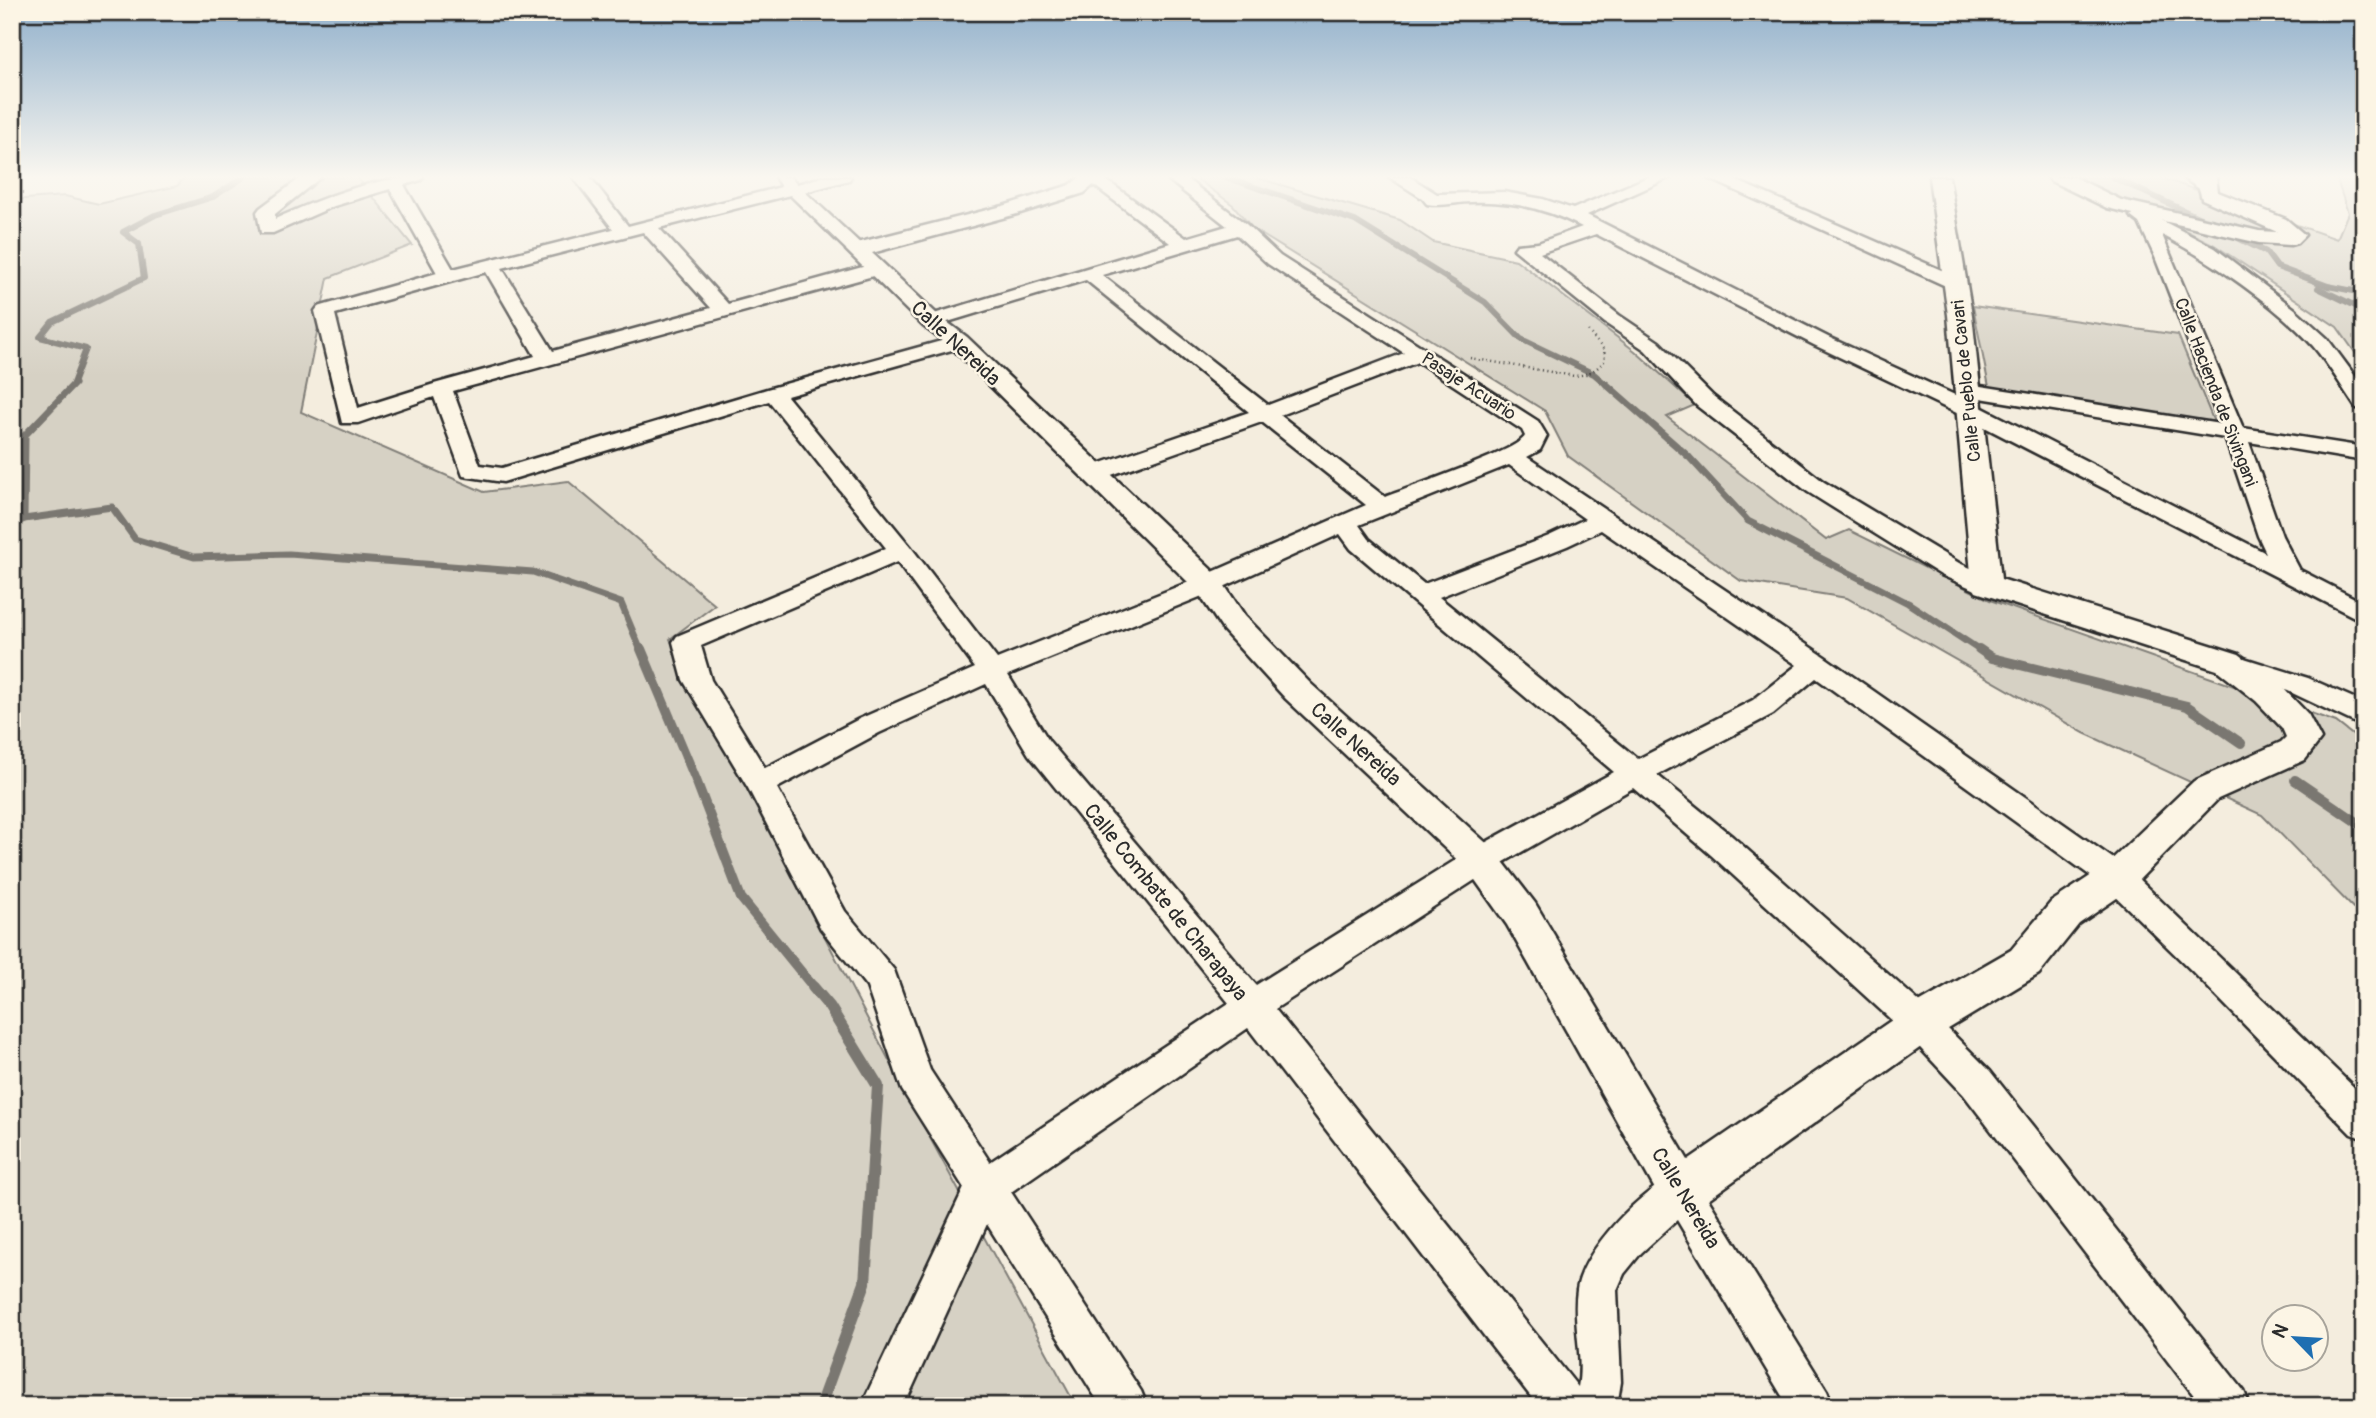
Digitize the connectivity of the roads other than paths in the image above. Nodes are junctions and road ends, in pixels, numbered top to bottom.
1 (429, 243) edge
2 (579, 243) edge
3 (663, 243) edge
4 (850, 243) edge
5 (883, 243) edge
6 (1182, 243) edge
7 (1190, 243) edge
8 (1256, 243) edge
9 (1553, 243) edge
10 (1630, 243) edge
11 (1866, 243) edge
12 (1947, 243) edge
13 (2160, 243) edge
14 (2195, 243) edge
15 (1184, 245) junction
16 (857, 250) junction
17 (491, 265) junction
18 (877, 269) junction
19 (1089, 274) junction
20 (448, 276) junction
21 (1955, 282) junction
22 (724, 311) junction
23 (931, 321) junction
24 (959, 342) junction
25 (1421, 354) junction
26 (547, 359) junction
27 (441, 388) junction
28 (774, 393) junction
29 (1970, 401) junction
30 (2364, 403) edge
31 (1264, 412) junction
32 (2235, 435) junction
33 (2364, 454) edge
34 (1511, 456) junction
35 (1092, 474) junction
36 (1382, 506) junction
37 (1602, 520) junction
38 (1345, 523) junction
39 (901, 551) junction
40 (2290, 576) junction
41 (1209, 584) junction
42 (1987, 585) junction
43 (1420, 594) junction
44 (2364, 614) edge
45 (2228, 662) junction
46 (1815, 664) junction
47 (992, 671) junction
48 (2364, 717) edge
49 (1636, 773) junction
50 (760, 784) junction
51 (1481, 859) junction
52 (2117, 878) junction
53 (1252, 1006) junction
54 (1920, 1024) junction
55 (2364, 1122) edge
56 (984, 1188) junction
57 (1681, 1191) junction
58 (882, 1406) edge
59 (1126, 1406) edge
60 (1565, 1406) edge
61 (1595, 1406) edge
62 (1812, 1406) edge
63 (2229, 1406) edge

1 - 20 street
2 - 17 street
3 - 22 street
4 - 16 street, Calle Nereida
5 - 16 street
6 - 15 street
7 - 15 street
8 - 25 street, Pasaje Acuario
9 - 42 street
10 - 29 street
11 - 21 street
12 - 21 street, Calle Pueblo de Cavari
13 - 32 street, Calle Hacienda de Sivingani
14 - 30 street
15 - 19 street
16 - 18 street, Calle Nereida
17 - 20 street
17 - 26 street
18 - 22 street
18 - 23 street, Calle Nereida
19 - 23 street
19 - 31 street
20 - 27 street
21 - 29 street, Calle Pueblo de Cavari
22 - 26 street
23 - 24 street, Calle Nereida
24 - 28 street
24 - 35 street, Calle Nereida
25 - 31 street
25 - 34 street, Pasaje Acuario
26 - 27 street
27 - 28 street
28 - 39 street, Calle Combate de Charapaya
29 - 32 street
29 - 40 street
29 - 42 street, Calle Pueblo de Cavari
31 - 35 street
31 - 36 street
32 - 33 street
32 - 40 street, Calle Hacienda de Sivingani
34 - 36 street, Pasaje Acuario
34 - 37 street
35 - 41 street, Calle Nereida
36 - 38 street, Pasaje Acuario
37 - 43 street
37 - 46 street
38 - 41 street, Pasaje Acuario
38 - 43 street
39 - 47 street, Calle Combate de Charapaya
39 - 50 street
40 - 44 street
41 - 47 street, Pasaje Acuario
41 - 51 street, Calle Nereida
42 - 45 street
43 - 49 street
45 - 48 street
45 - 52 street
46 - 49 street
46 - 52 street
47 - 50 street, Pasaje Acuario
47 - 53 street, Calle Combate de Charapaya
49 - 51 street
49 - 54 street
50 - 56 street
51 - 53 street
51 - 57 street, Calle Nereida
52 - 54 street
52 - 55 street
53 - 56 street
53 - 60 street, Calle Combate de Charapaya
54 - 57 street
54 - 63 street
56 - 58 street
56 - 59 street
57 - 61 street
57 - 62 street, Calle Nereida

